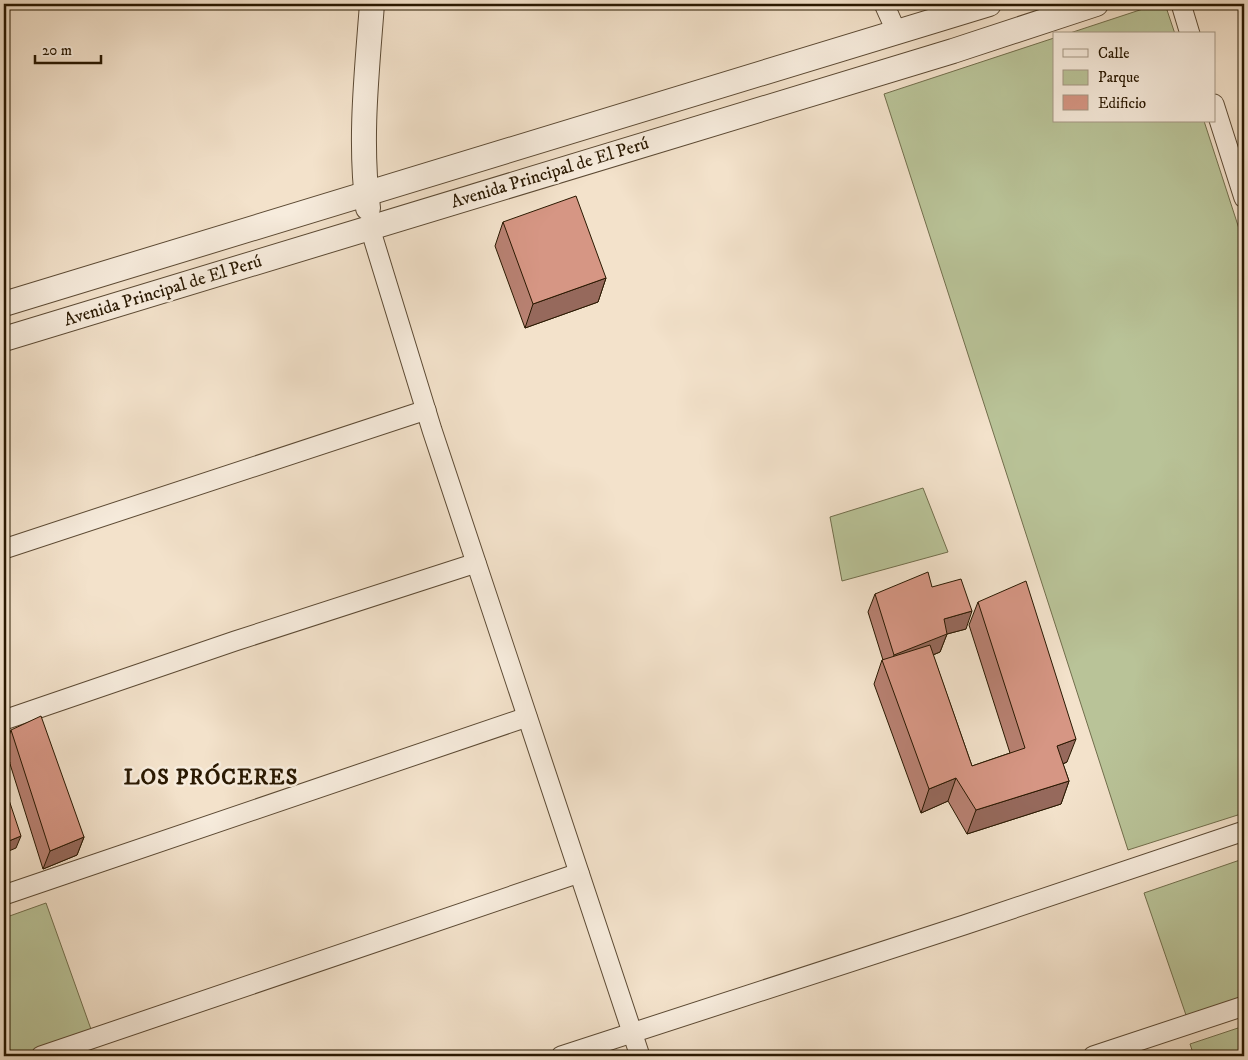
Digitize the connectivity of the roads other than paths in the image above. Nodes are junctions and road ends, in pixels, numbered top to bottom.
1 (372, 4) edge
2 (884, 4) edge
3 (989, 4) edge
4 (1096, 4) edge
5 (1181, 4) edge
6 (1189, 32) edge
7 (897, 33) junction
8 (1216, 110) edge
9 (366, 194) junction
10 (1244, 198) edge
11 (370, 228) junction
12 (4, 304) edge
13 (4, 339) edge
14 (426, 410) junction
15 (4, 550) edge
16 (476, 563) junction
17 (527, 717) junction
18 (4, 720) edge
19 (1244, 831) edge
20 (579, 873) junction
21 (4, 895) edge
22 (1244, 1006) edge
23 (632, 1032) junction
24 (41, 1056) edge
25 (562, 1056) edge
26 (640, 1056) edge
27 (1093, 1056) edge

1 - 9 street
2 - 7 street
3 - 7 street, Avenida Principal de El Perú
4 - 11 street, Avenida Principal de El Perú
5 - 6 street
7 - 9 street, Avenida Principal de El Perú
8 - 10 street
9 - 11 street
9 - 12 street, Avenida Principal de El Perú
11 - 13 street, Avenida Principal de El Perú
11 - 14 street
14 - 15 street
14 - 16 street
16 - 17 street
16 - 18 street
17 - 20 street
17 - 21 street
19 - 23 street
20 - 23 street
20 - 24 street
22 - 27 street
23 - 25 street
23 - 26 street

